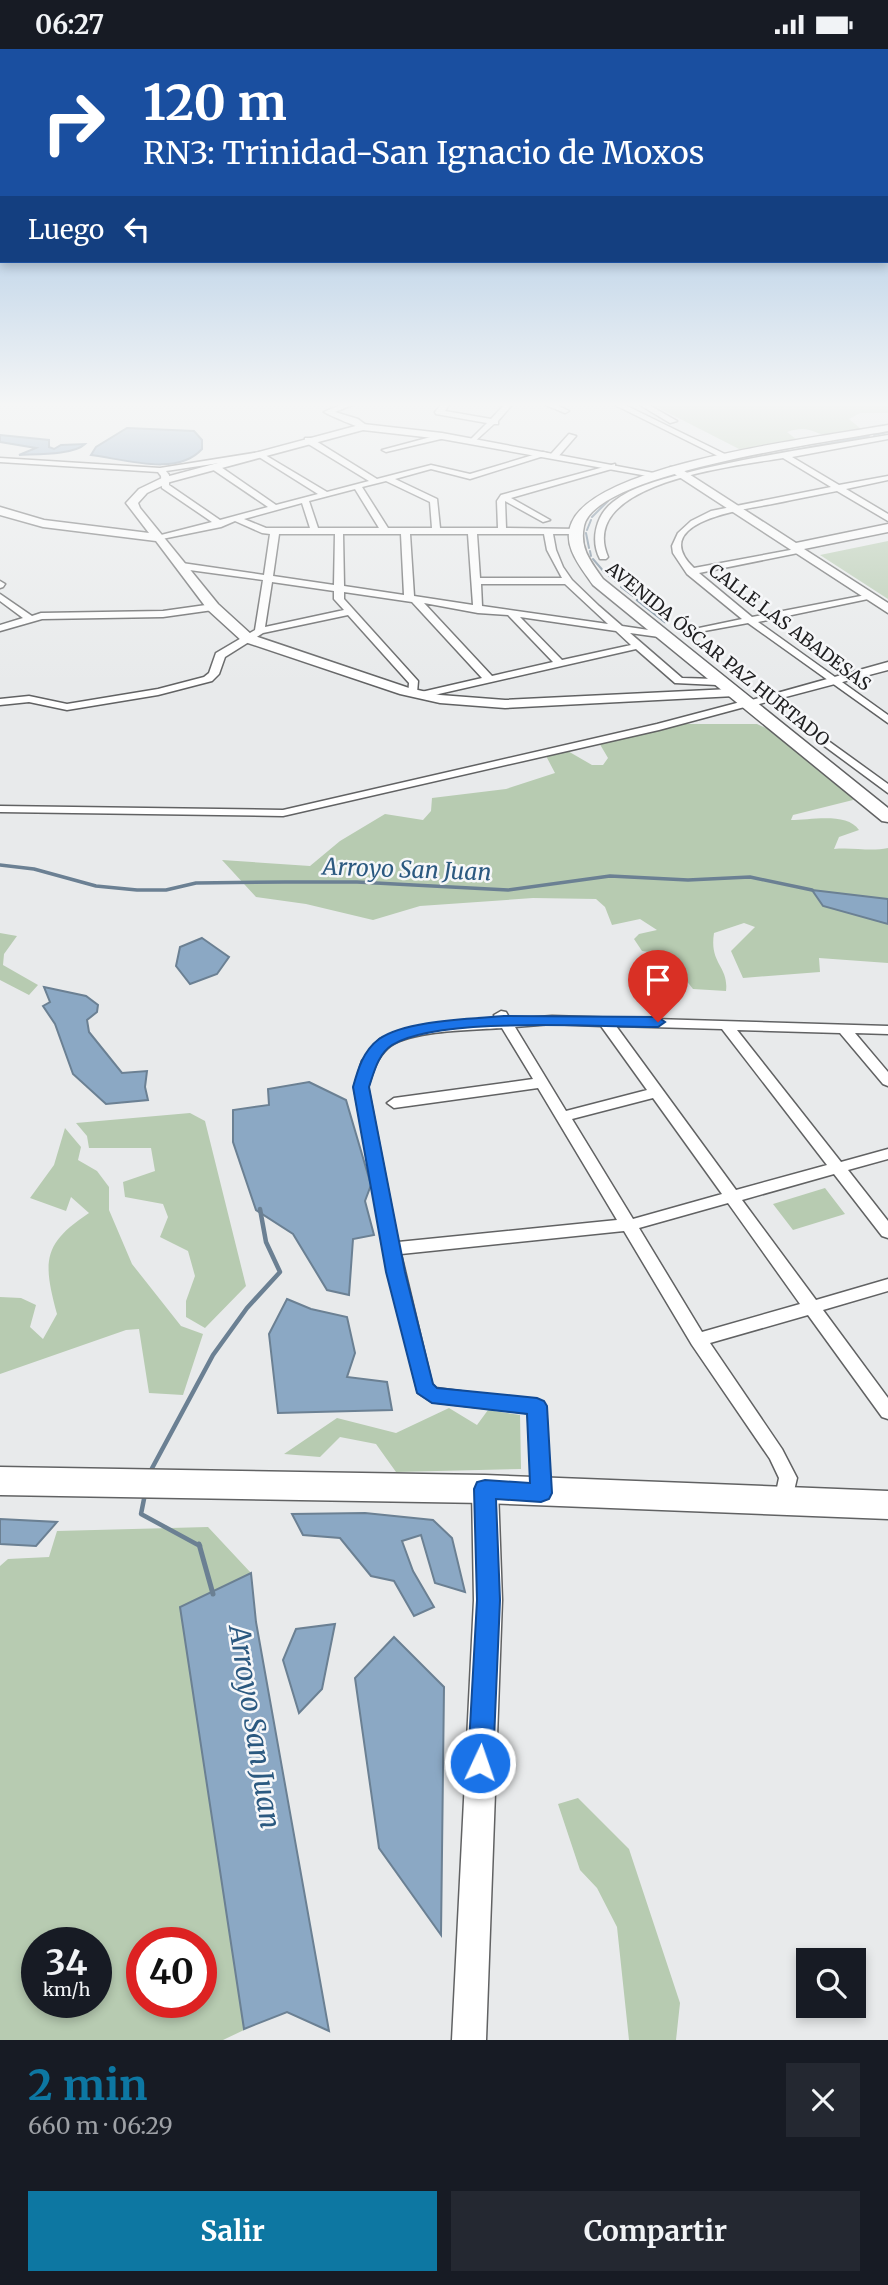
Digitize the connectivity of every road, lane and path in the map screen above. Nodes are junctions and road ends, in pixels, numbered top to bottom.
1 (137, 498) edge
2 (183, 498) edge
3 (259, 498) edge
4 (316, 498) edge
5 (365, 498) edge
6 (428, 498) edge
7 (503, 498) edge
8 (505, 498) edge
9 (601, 498) edge
10 (625, 498) edge
11 (720, 498) edge
12 (786, 498) edge
13 (853, 498) edge
14 (305, 501) junction
15 (736, 508) junction
16 (275, 509) junction
17 (0, 511) edge
18 (888, 518) edge
19 (238, 519) junction
20 (221, 524) junction
21 (547, 526) junction
22 (888, 528) edge
23 (436, 530) junction
24 (472, 530) junction
25 (275, 531) junction
26 (314, 531) junction
27 (339, 531) junction
28 (385, 531) junction
29 (405, 531) junction
30 (502, 531) junction
31 (576, 531) junction
32 (160, 538) junction
33 (888, 538) edge
34 (800, 551) junction
35 (603, 557) dead end
36 (182, 566) junction
37 (690, 572) junction
38 (267, 579) junction
39 (477, 581) junction
40 (568, 581) junction
41 (337, 587) junction
42 (868, 596) junction
43 (0, 597) edge
44 (412, 598) junction
45 (213, 607) junction
46 (888, 608) edge
47 (478, 610) junction
48 (348, 612) junction
49 (513, 615) junction
50 (29, 618) junction
51 (750, 621) junction
52 (0, 628) edge
53 (702, 630) dead end
54 (260, 631) junction
55 (626, 631) junction
56 (656, 634) junction
57 (247, 638) junction
58 (638, 646) junction
59 (559, 663) junction
60 (888, 666) edge
61 (488, 678) junction
62 (833, 680) junction
63 (717, 682) junction
64 (730, 692) junction
65 (416, 694) junction
66 (0, 702) edge
67 (748, 703) junction
68 (888, 720) edge
69 (827, 743) dead end
70 (888, 776) edge
71 (875, 780) junction
72 (888, 790) edge
73 (0, 809) edge
74 (888, 817) edge
75 (502, 1017) junction
76 (606, 1023) junction
77 (725, 1024) junction
78 (842, 1027) junction
79 (888, 1030) edge
80 (888, 1081) edge
81 (540, 1083) junction
82 (658, 1092) junction
83 (394, 1103) dead end
84 (561, 1117) junction
85 (888, 1154) edge
86 (837, 1168) junction
87 (732, 1195) junction
88 (630, 1225) junction
89 (888, 1232) edge
90 (392, 1249) junction
91 (888, 1285) edge
92 (812, 1307) junction
93 (698, 1340) junction
94 (888, 1412) edge
95 (0, 1481) edge
96 (485, 1489) junction
97 (541, 1493) junction
98 (783, 1502) junction
99 (883, 1510) edge
100 (470, 2040) edge

1 - 32 street
2 - 20 street
3 - 16 street
4 - 14 street
5 - 28 street
6 - 23 street
7 - 30 street
8 - 21 street
9 - 31 main road
10 - 35 street
11 - 15 street
12 - 15 street
13 - 18 street
14 - 16 street
14 - 26 street
15 - 34 street
15 - 37 street, CALLE LAS ABADESAS
16 - 19 street
17 - 32 street
19 - 20 street
19 - 25 street
20 - 32 street
21 - 30 street
21 - 31 street
21 - 40 street
22 - 34 street
23 - 24 street
23 - 29 street
24 - 30 street
24 - 39 street
25 - 26 street
25 - 38 street
26 - 27 street
27 - 28 street
27 - 41 street
28 - 29 street
29 - 44 street
31 - 56 main road, AVENIDA ÓSCAR PAZ HURTADO
32 - 36 street
33 - 34 street
34 - 37 street
34 - 42 street
36 - 38 street
36 - 45 street
37 - 51 street, CALLE LAS ABADESAS
38 - 41 street
38 - 54 street
39 - 40 street
39 - 47 street
40 - 55 street
41 - 44 street
41 - 48 street
42 - 46 street
42 - 51 street
43 - 50 street
44 - 47 street
44 - 61 street
45 - 50 street
45 - 57 street
47 - 49 street
48 - 54 street
48 - 65 street
49 - 55 street
49 - 59 street
50 - 52 street
51 - 53 street
51 - 62 street, CALLE LAS ABADESAS
54 - 57 street
55 - 56 street
55 - 58 street
56 - 63 main road, AVENIDA ÓSCAR PAZ HURTADO
57 - 65 street
57 - 66 street
58 - 59 street
58 - 63 street
59 - 61 street
60 - 62 street
61 - 65 street
62 - 67 street
62 - 68 street, CALLE LAS ABADESAS
63 - 64 main road, AVENIDA ÓSCAR PAZ HURTADO
64 - 65 street
64 - 67 main road, AVENIDA ÓSCAR PAZ HURTADO
67 - 73 street
67 - 74 main road, AVENIDA ÓSCAR PAZ HURTADO
69 - 71 street
70 - 71 street
71 - 72 street
75 - 76 street
75 - 81 street
75 - 90 street
76 - 77 street
76 - 82 street
77 - 78 street
77 - 86 street
78 - 79 street
78 - 80 street
81 - 83 street
81 - 84 street
82 - 84 street
82 - 87 street
84 - 88 street
85 - 86 street
86 - 87 street
86 - 89 street
87 - 88 street
87 - 92 street
88 - 90 street
88 - 93 street
90 - 97 street
91 - 92 street
92 - 93 street
92 - 94 street
93 - 98 street
95 - 96 highway
96 - 97 highway
96 - 100 street
97 - 98 highway
98 - 99 highway

